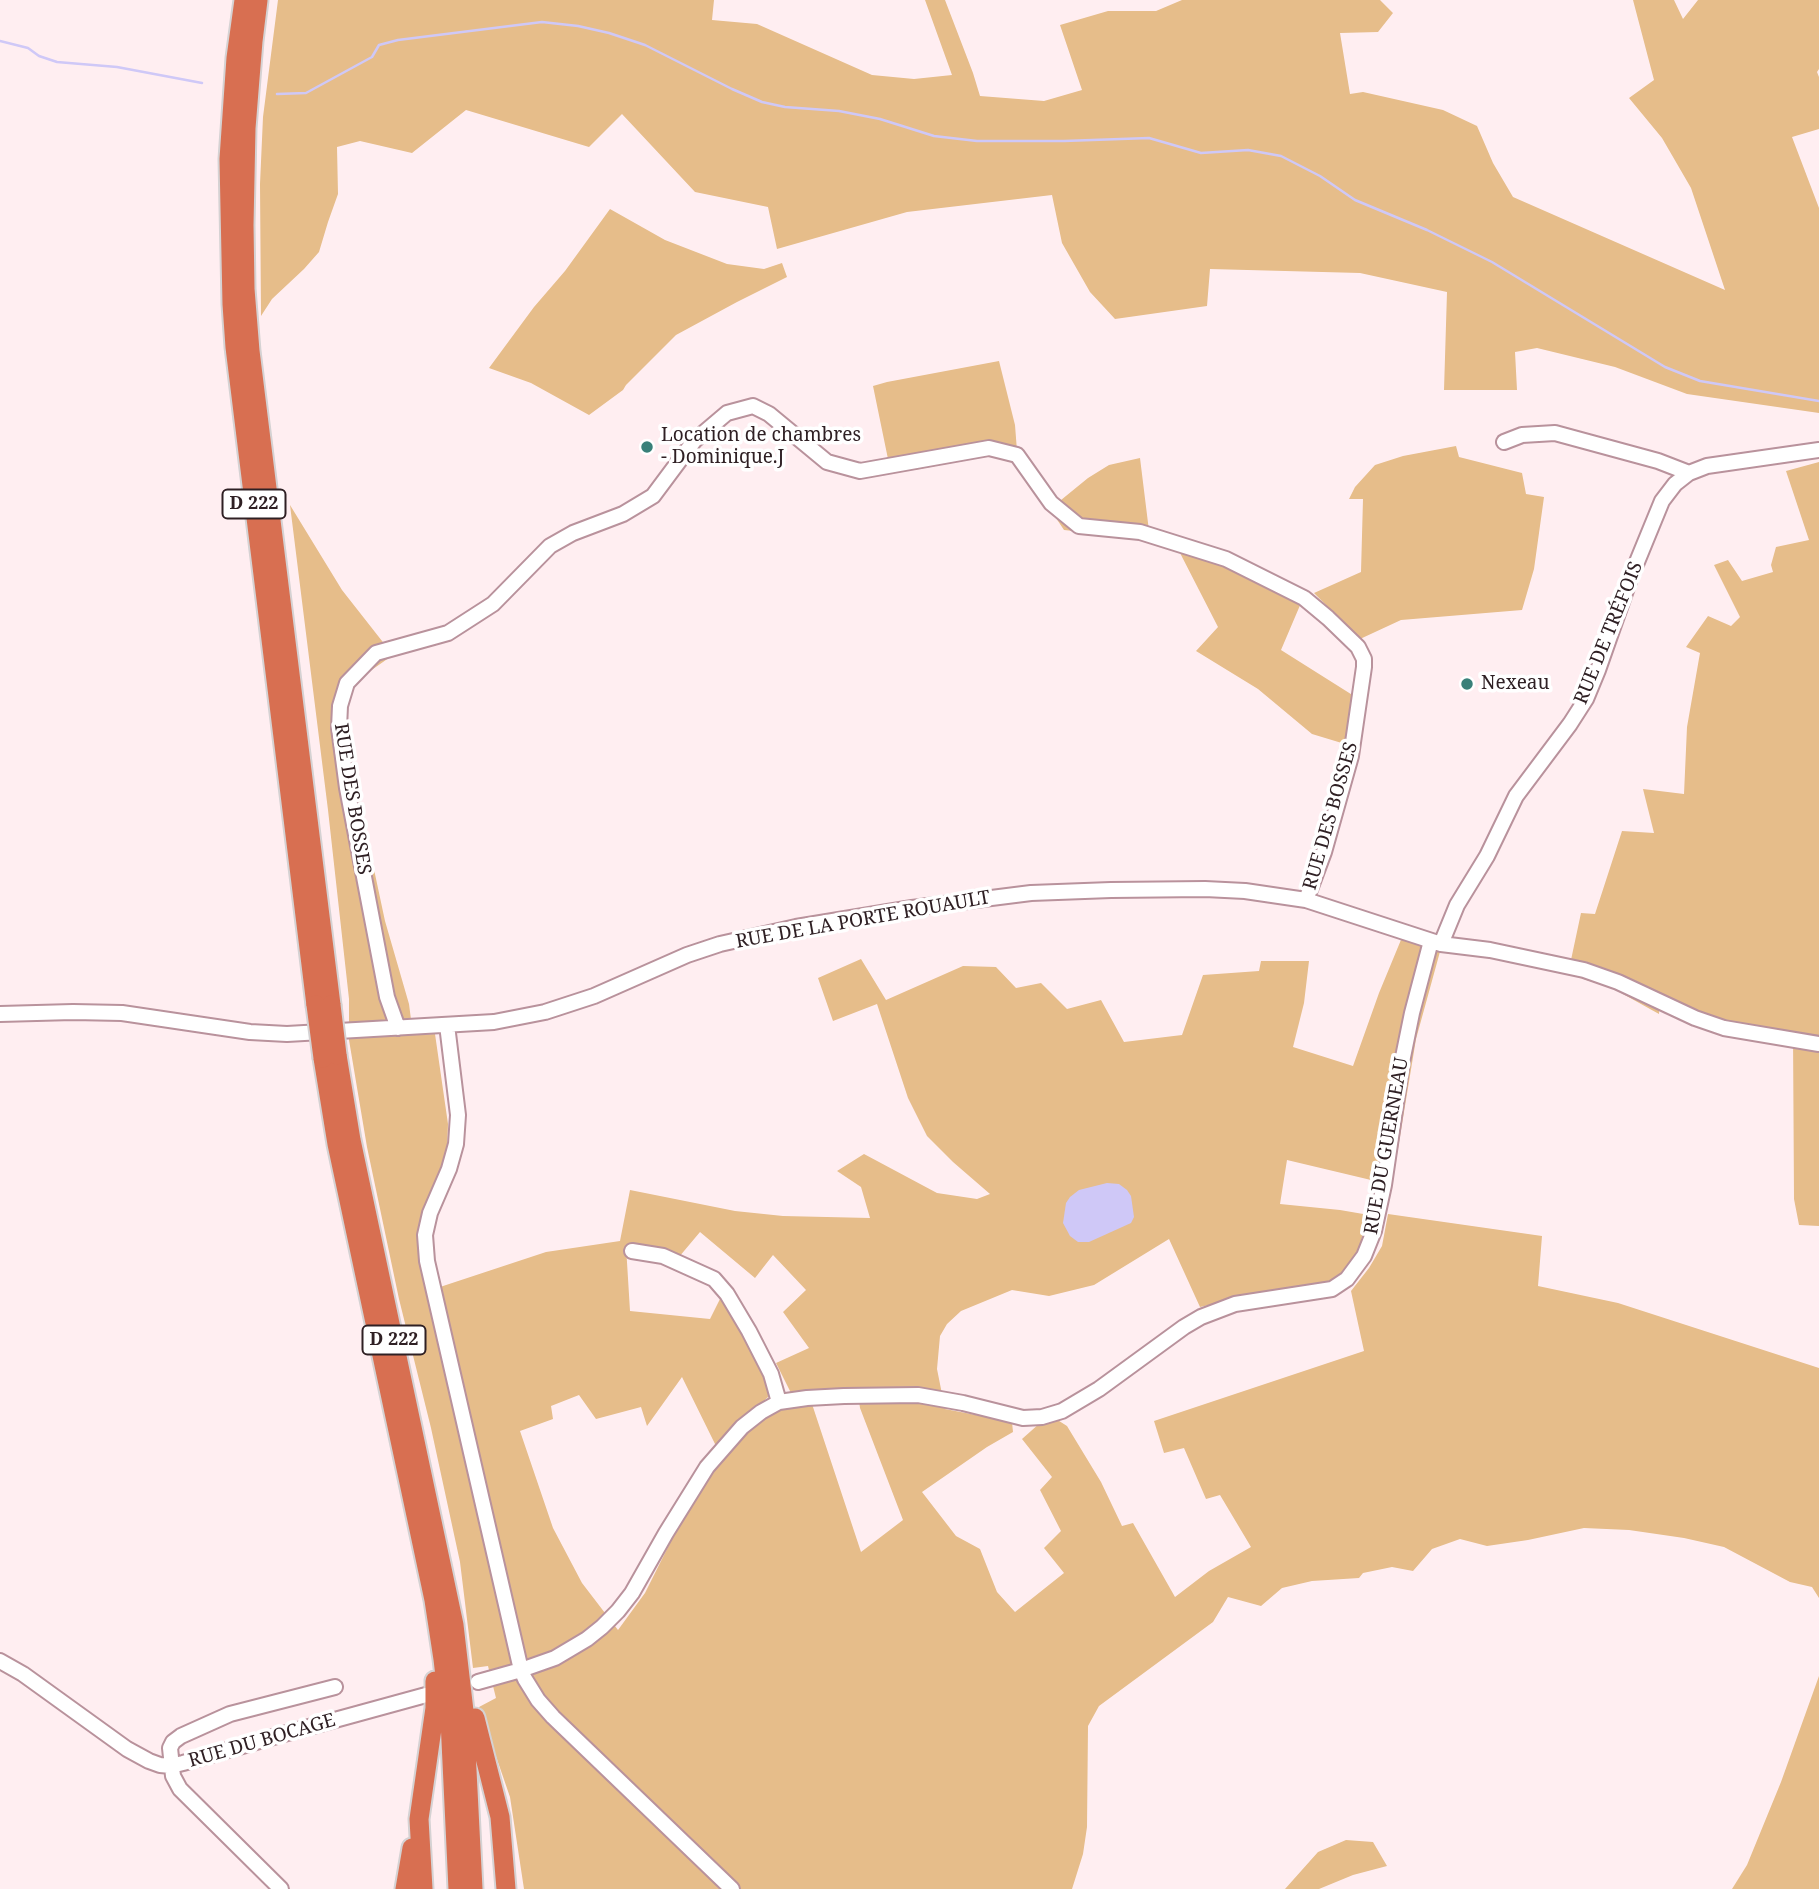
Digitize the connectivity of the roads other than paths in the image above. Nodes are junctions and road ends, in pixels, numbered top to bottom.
1 (244, 0) edge
2 (258, 0) edge
3 (1504, 442) dead end
4 (1819, 450) edge
5 (1689, 473) junction
6 (1306, 900) junction
7 (1436, 942) junction
8 (323, 1005) junction
9 (0, 1014) edge
10 (447, 1025) junction
11 (398, 1028) junction
12 (1819, 1044) edge
13 (330, 1057) junction
14 (632, 1251) dead end
15 (779, 1402) junction
16 (434, 1600) junction
17 (454, 1625) junction
18 (0, 1661) edge
19 (521, 1670) junction
20 (478, 1682) dead end
21 (335, 1687) dead end
22 (426, 1695) dead end
23 (171, 1766) junction
24 (500, 1817) junction
25 (419, 1819) junction
26 (281, 1889) edge
27 (405, 1889) edge
28 (423, 1889) edge
29 (458, 1889) edge
30 (473, 1889) edge
31 (506, 1889) edge
32 (513, 1889) edge
33 (732, 1889) edge

1 - 8 highway, D 222
2 - 8 highway, D 222
3 - 5 street
4 - 5 street, RUE DE TRÉFOIS
5 - 7 street, RUE DE TRÉFOIS
6 - 7 street, RUE DE LA PORTE ROUAULT
6 - 10 street, RUE DE LA PORTE ROUAULT
6 - 11 street, RUE DES BOSSES
7 - 12 street, RUE DE LA PORTE ROUAULT
7 - 15 street, RUE DU GUERNEAU
8 - 13 highway, D 222, bridge
9 - 11 street, RUE DE LA PORTE ROUAULT
10 - 11 street, RUE DE LA PORTE ROUAULT
10 - 19 street
13 - 16 highway, D 222
13 - 17 highway, D 222
14 - 15 street
15 - 19 street
16 - 25 highway
16 - 29 highway, D 222
17 - 24 highway
17 - 30 highway, D 222
18 - 23 street, RUE DU BOCAGE
19 - 20 street
19 - 33 street
21 - 23 street
22 - 23 street, RUE DU BOCAGE
23 - 26 street
24 - 31 highway
24 - 32 highway
25 - 27 highway
25 - 28 highway

